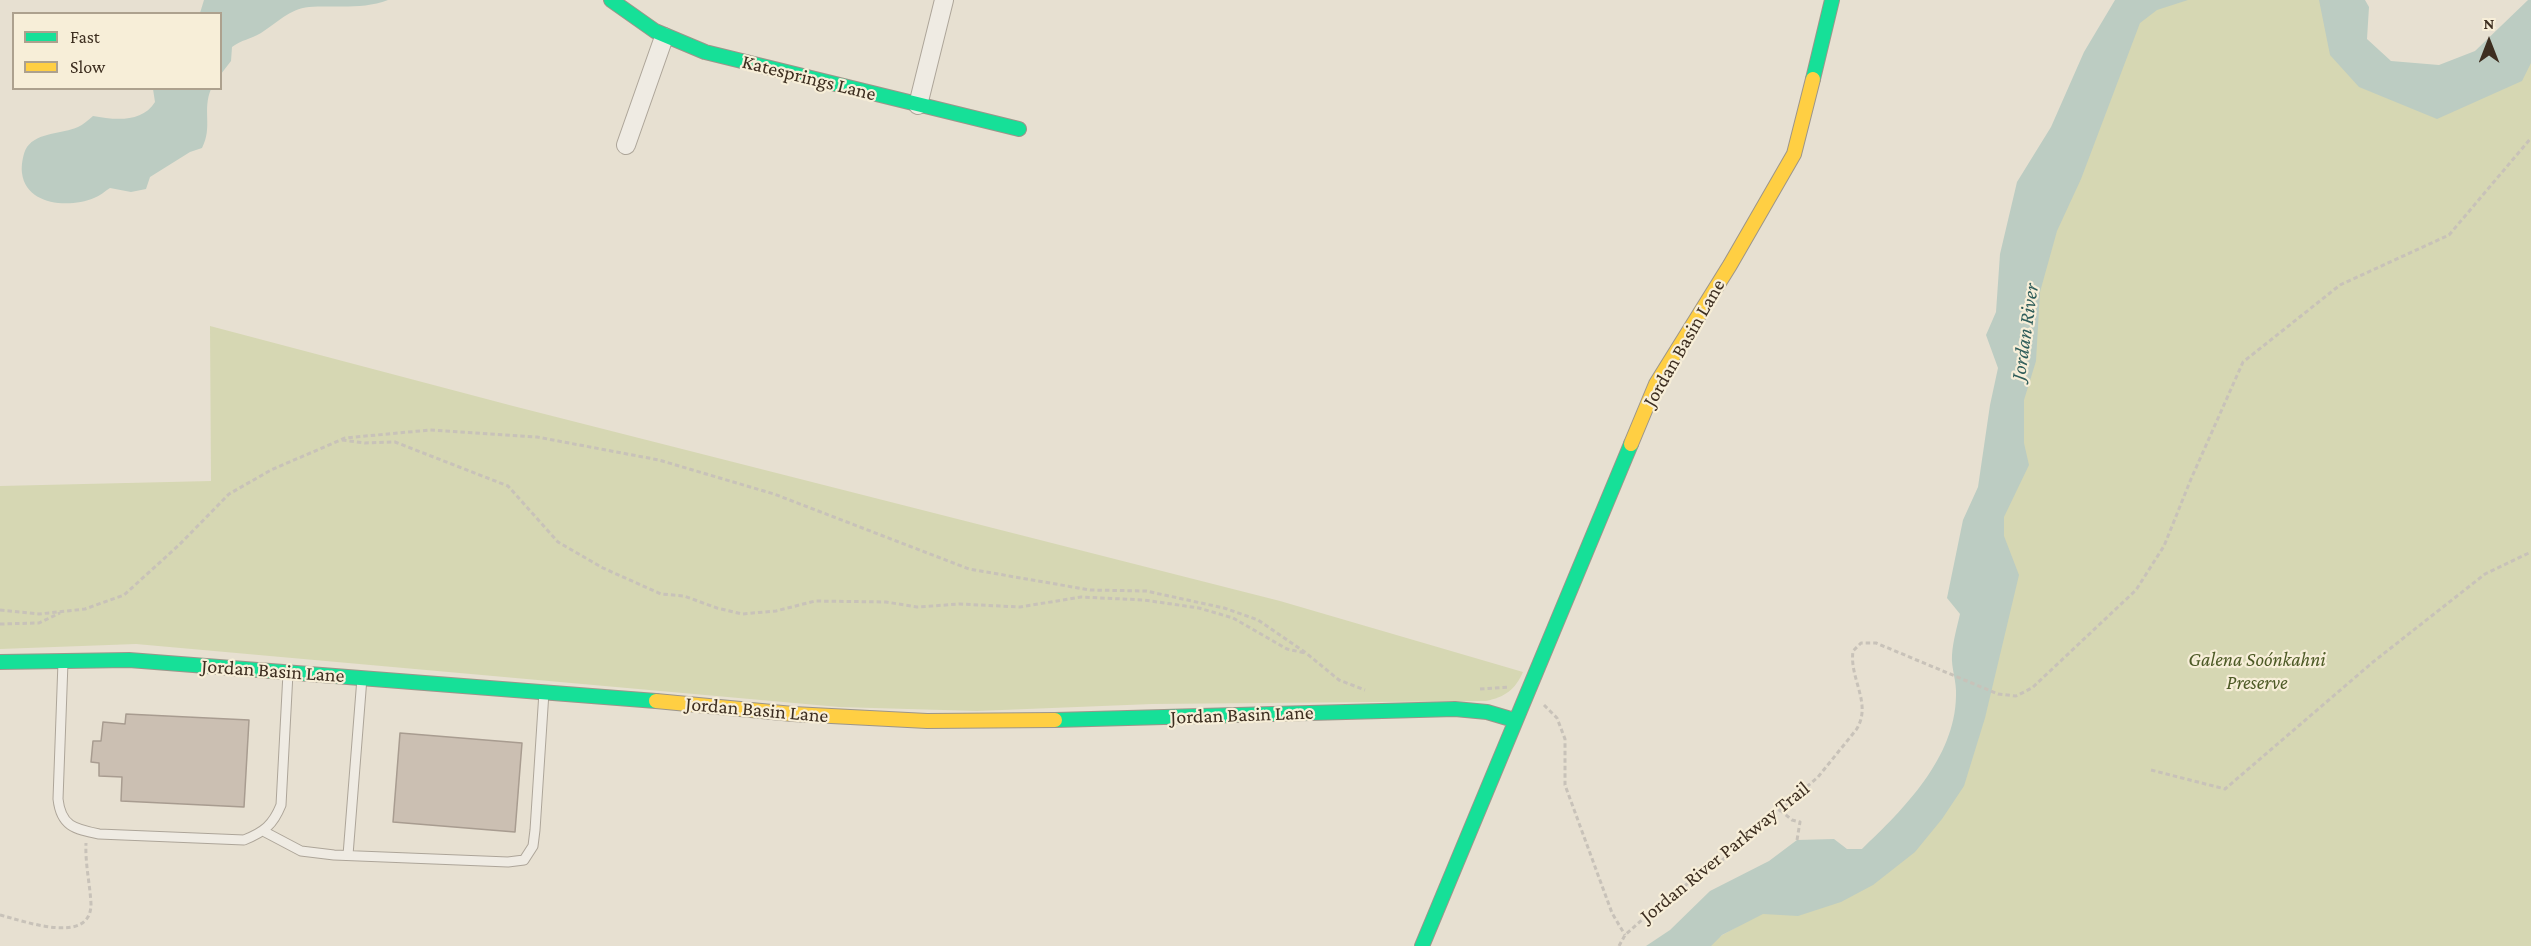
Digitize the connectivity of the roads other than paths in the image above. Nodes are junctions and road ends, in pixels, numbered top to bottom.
1 (611, 0) edge
2 (944, 0) edge
3 (1832, 0) edge
4 (664, 36) junction
5 (918, 105) junction
6 (1019, 129) dead end
7 (626, 145) dead end
8 (63, 660) junction
9 (0, 662) edge
10 (288, 672) junction
11 (362, 678) junction
12 (544, 692) junction
13 (1514, 720) junction
14 (265, 832) junction
15 (348, 855) junction
16 (1422, 946) edge

1 - 4 street, Katesprings Lane
2 - 5 street
3 - 13 street, Jordan Basin Lane
4 - 5 street, Katesprings Lane
4 - 7 street
5 - 6 street, Katesprings Lane
8 - 9 street, Jordan Basin Lane
8 - 10 street, Jordan Basin Lane
8 - 14 lane
10 - 11 street, Jordan Basin Lane
10 - 14 lane
11 - 12 street, Jordan Basin Lane
11 - 15 lane
12 - 13 street, Jordan Basin Lane
12 - 15 lane
13 - 16 street, Jordan Basin Lane
14 - 15 lane

